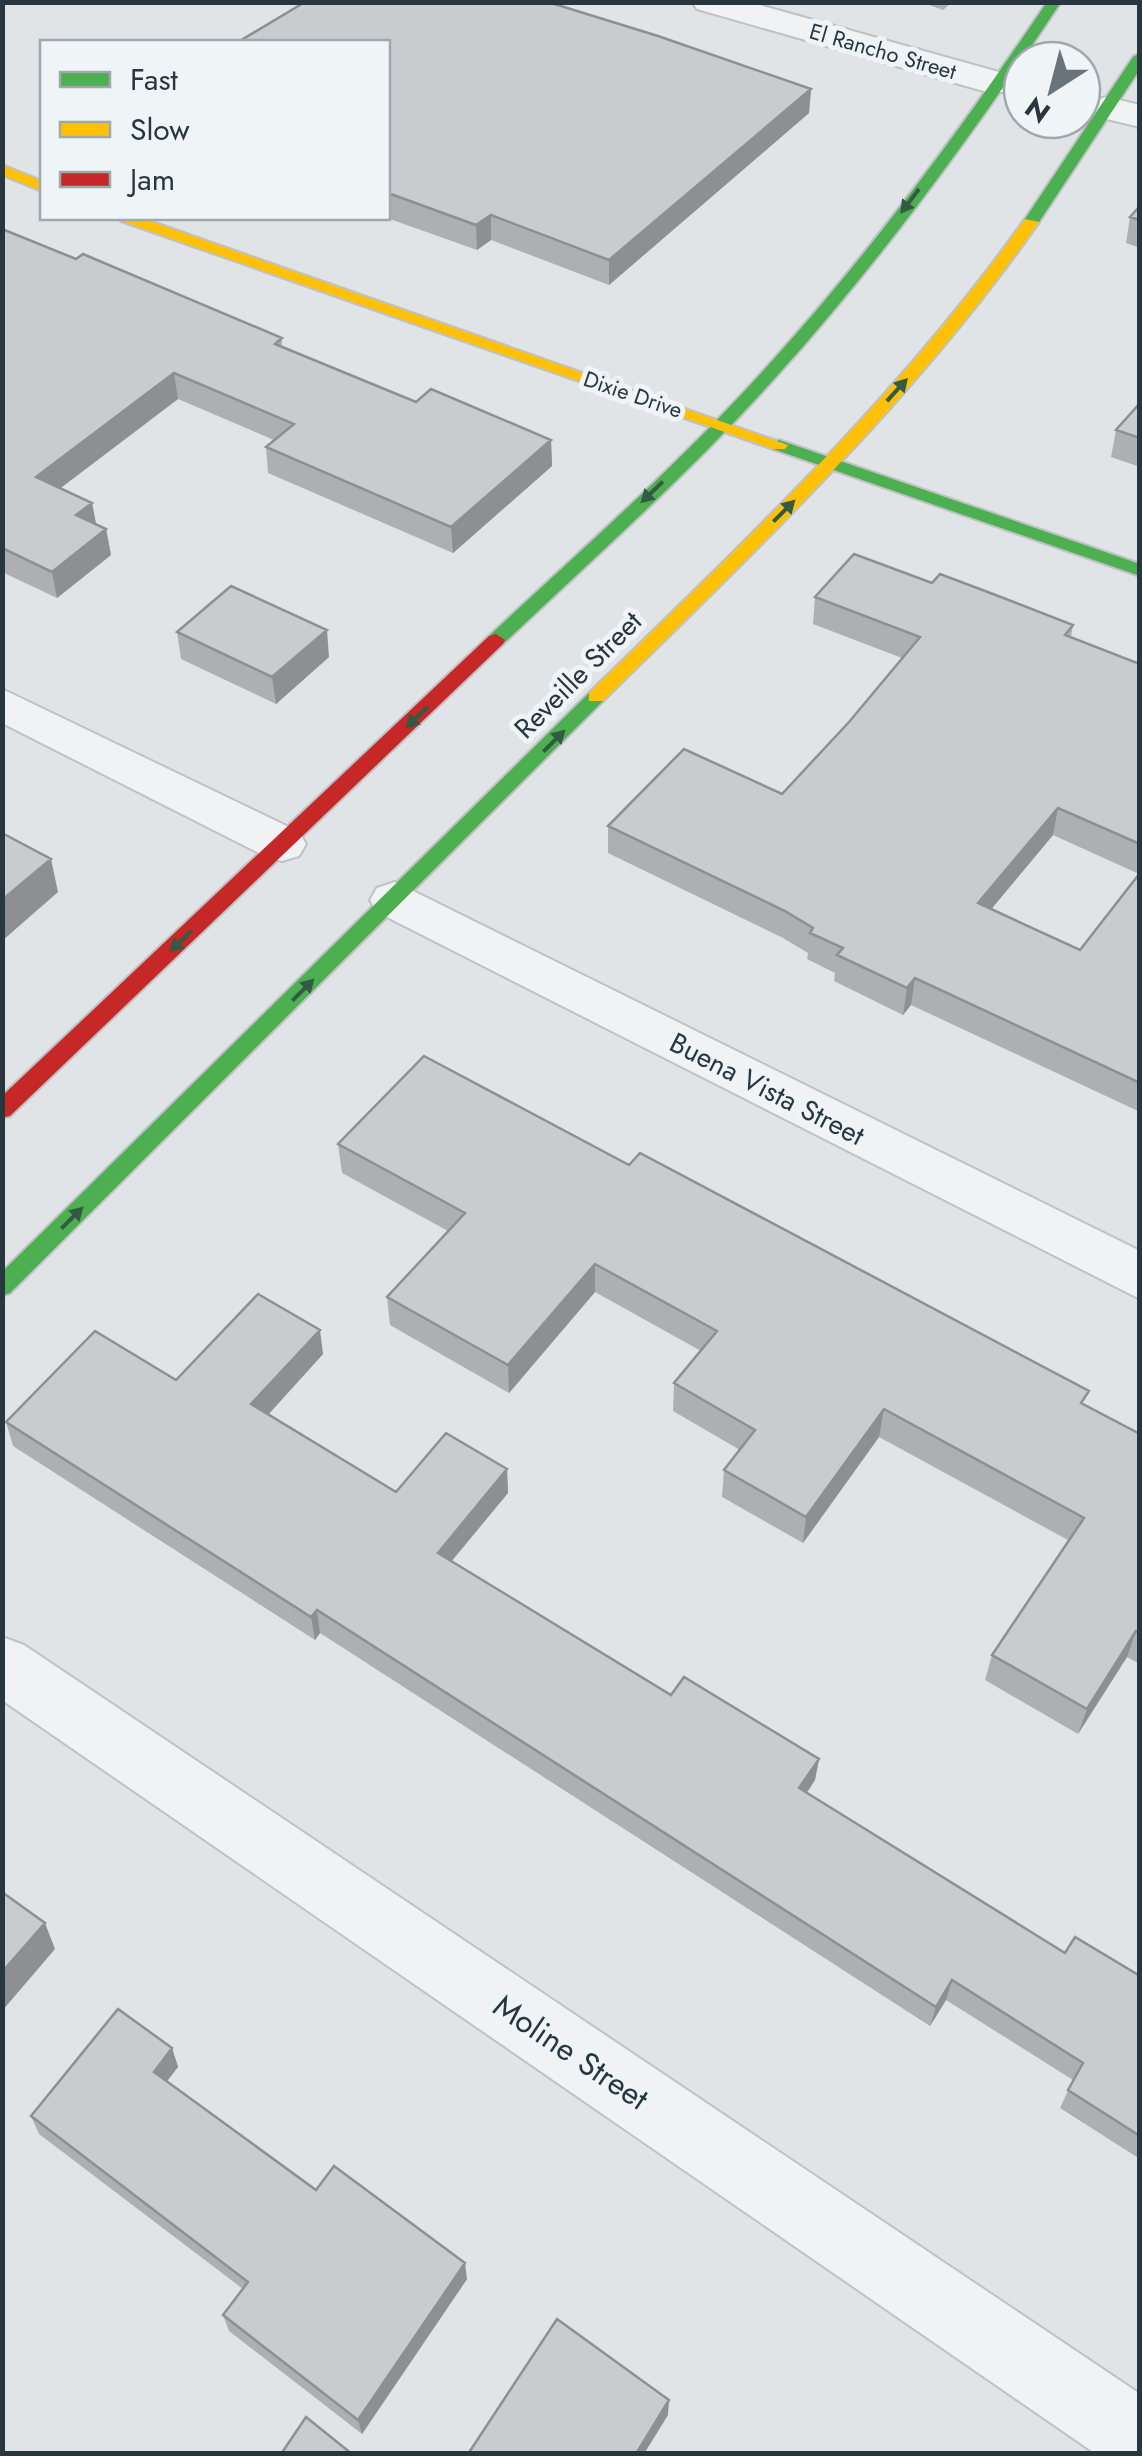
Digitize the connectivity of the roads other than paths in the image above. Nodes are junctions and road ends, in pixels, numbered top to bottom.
1 (708, 2) edge
2 (1054, 2) edge
3 (1140, 58) edge
4 (1000, 84) junction
5 (1123, 112) edge
6 (2, 170) edge
7 (40, 185) edge
8 (134, 220) edge
9 (722, 425) junction
10 (832, 462) junction
11 (1140, 570) edge
12 (2, 704) edge
13 (282, 844) junction
14 (396, 900) junction
15 (2, 1110) edge
16 (1140, 1277) edge
17 (2, 1287) edge
18 (2, 1665) edge
19 (1140, 2439) edge

1 - 4 street, El Rancho Street
2 - 4 main road
3 - 5 main road, Reveille Street
4 -> 9 main road
10 -> 5 main road, Reveille Street
6 - 7 main road
8 - 9 main road, Dixie Drive
9 - 10 main road, Dixie Drive
9 -> 13 main road
10 - 11 main road, Dixie Drive
14 -> 10 main road, Reveille Street
12 - 13 street
13 -> 15 main road
14 - 16 street, Buena Vista Street
17 -> 14 main road, Reveille Street
18 - 19 street, Moline Street

